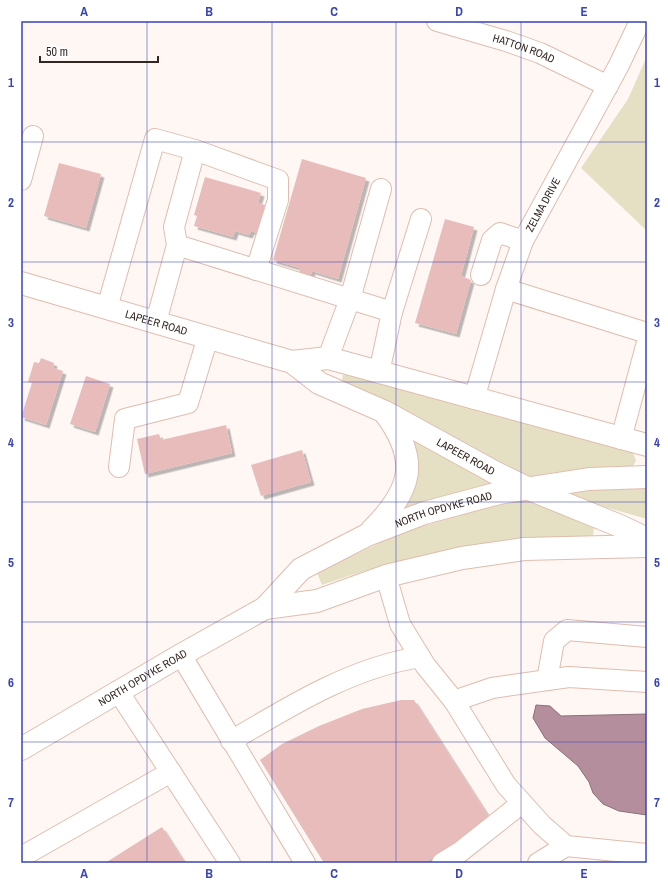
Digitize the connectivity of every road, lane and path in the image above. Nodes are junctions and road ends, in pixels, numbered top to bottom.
1 (437, 21) edge
2 (640, 21) edge
3 (608, 86) junction
4 (33, 136) dead end
5 (195, 150) junction
6 (21, 180) edge
7 (381, 190) dead end
8 (421, 219) dead end
9 (523, 241) junction
10 (177, 245) junction
11 (256, 270) junction
12 (481, 275) dead end
13 (21, 283) edge
14 (506, 289) junction
15 (350, 300) junction
16 (107, 308) junction
17 (392, 312) junction
18 (156, 322) junction
19 (647, 333) edge
20 (208, 337) junction
21 (647, 342) edge
22 (328, 358) junction
23 (292, 362) junction
24 (379, 373) junction
25 (474, 399) junction
26 (385, 412) junction
27 (621, 438) junction
28 (647, 445) edge
29 (119, 467) dead end
30 (647, 477) edge
31 (529, 489) junction
32 (367, 535) junction
33 (647, 539) edge
34 (647, 546) edge
35 (386, 576) junction
36 (265, 608) junction
37 (647, 637) edge
38 (180, 655) junction
39 (420, 657) junction
40 (547, 680) junction
41 (647, 682) edge
42 (118, 691) junction
43 (454, 701) junction
44 (231, 741) junction
45 (21, 749) edge
46 (171, 772) junction
47 (522, 803) junction
48 (566, 846) junction
49 (647, 854) edge
50 (21, 857) edge
51 (230, 863) edge
52 (305, 863) edge
53 (442, 863) edge
54 (538, 863) edge

1 - 3 street, HATTON ROAD
2 - 3 street, ZELMA DRIVE
3 - 9 street, ZELMA DRIVE
4 - 6 street
5 - 10 street
5 - 11 street
5 - 16 street
7 - 15 street
8 - 17 street
9 - 12 street
9 - 14 street, ZELMA DRIVE
10 - 11 street
10 - 18 street
11 - 15 street
13 - 16 main road, LAPEER ROAD
14 - 19 street
14 - 25 street, ZELMA DRIVE
15 - 17 street
15 - 22 street
16 - 18 main road, LAPEER ROAD
17 - 24 street
18 - 20 main road, LAPEER ROAD
20 - 23 main road, LAPEER ROAD
20 - 29 street
21 - 27 street
22 - 23 main road, LAPEER ROAD
22 - 24 main road, LAPEER ROAD
23 - 26 main road, LAPEER ROAD
24 - 25 main road, LAPEER ROAD
25 - 27 main road, LAPEER ROAD
26 - 31 main road, LAPEER ROAD
26 - 32 main road
27 - 28 main road, LAPEER ROAD
30 - 31 main road, NORTH OPDYKE ROAD
31 - 32 main road, NORTH OPDYKE ROAD
31 - 33 main road, LAPEER ROAD
32 - 36 main road, NORTH OPDYKE ROAD
34 - 35 main road, NORTH OPDYKE ROAD
35 - 36 main road, NORTH OPDYKE ROAD
35 - 39 street
36 - 38 main road, NORTH OPDYKE ROAD
37 - 40 street
38 - 42 main road, NORTH OPDYKE ROAD
38 - 44 street
39 - 43 street
39 - 44 street
40 - 41 street
40 - 43 street
42 - 45 main road, NORTH OPDYKE ROAD
42 - 46 street
43 - 47 street
44 - 52 street
46 - 50 street
46 - 51 street
47 - 48 street
47 - 53 street
48 - 49 street
48 - 54 street

